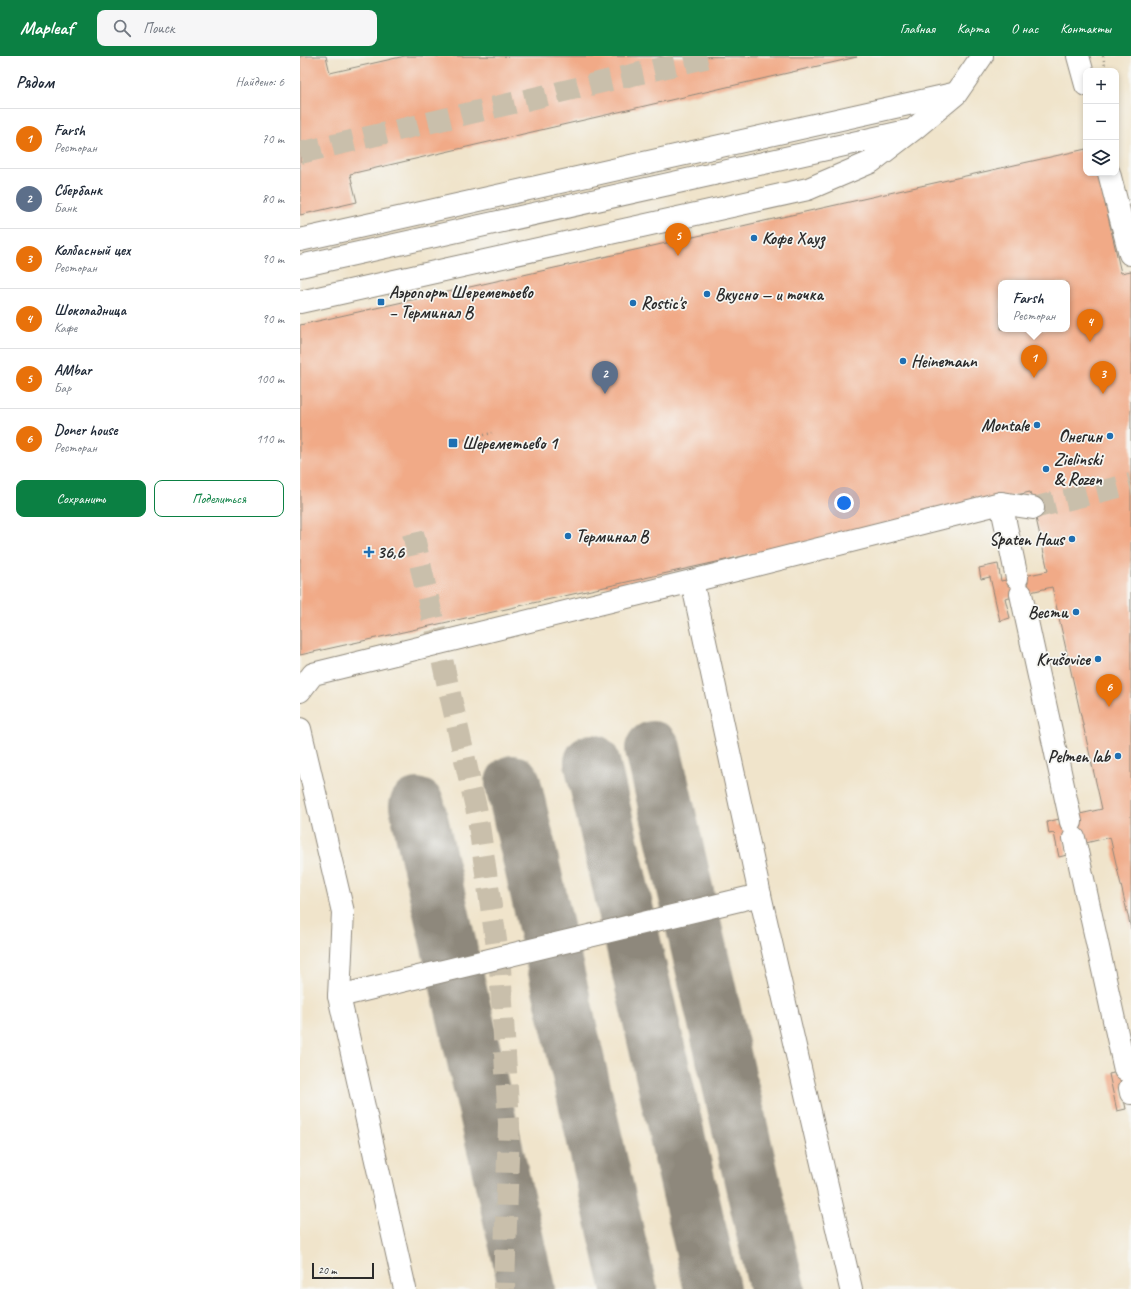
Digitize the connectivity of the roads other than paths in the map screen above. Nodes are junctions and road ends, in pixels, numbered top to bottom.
1 (982, 56) edge
2 (1078, 56) edge
3 (1083, 74) edge
4 (956, 94) junction
5 (914, 129) junction
6 (1110, 176) edge
7 (300, 240) edge
8 (1131, 254) edge
9 (300, 266) edge
10 (300, 302) edge
11 (1001, 503) junction
12 (1034, 508) tunnel mouth
13 (692, 582) junction
14 (307, 675) edge
15 (300, 691) edge
16 (300, 729) edge
17 (760, 895) junction
18 (339, 996) junction
19 (1129, 1084) edge
20 (405, 1289) edge
21 (851, 1289) edge

1 - 4 lane
2 - 3 lane
4 - 5 lane
4 - 7 lane
5 - 9 lane
5 - 10 lane
6 - 8 lane
11 - 12 lane
11 - 13 lane
11 - 19 lane
13 - 14 lane
13 - 17 lane
14 - 15 lane
16 - 18 lane
17 - 18 lane
17 - 21 lane
18 - 20 lane

